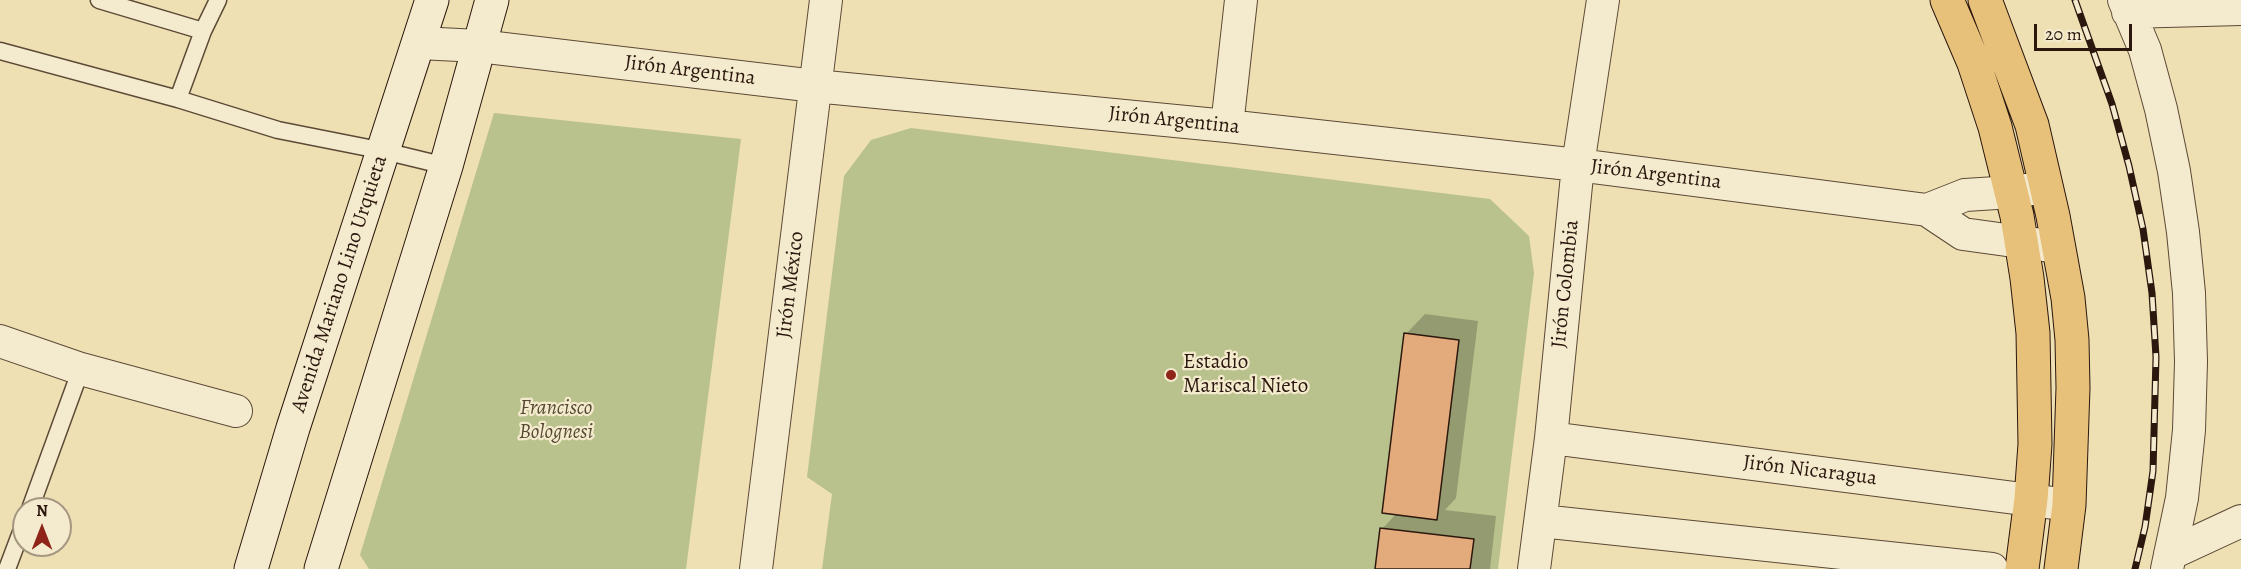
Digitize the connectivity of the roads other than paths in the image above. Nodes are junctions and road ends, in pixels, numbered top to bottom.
1 (99, 0) edge
2 (218, 0) edge
3 (432, 0) edge
4 (492, 0) edge
5 (826, 0) edge
6 (1240, 0) edge
7 (1603, 0) edge
8 (1947, 0) edge
9 (1985, 0) edge
10 (2126, 6) edge
11 (2241, 9) edge
12 (203, 31) junction
13 (419, 43) junction
14 (479, 46) junction
15 (0, 51) edge
16 (815, 86) junction
17 (178, 99) junction
18 (1227, 126) junction
19 (384, 151) junction
20 (1578, 165) junction
21 (446, 166) junction
22 (2046, 187) junction
23 (2012, 192) junction
24 (1927, 210) junction
25 (2022, 241) junction
26 (2057, 247) junction
27 (0, 341) edge
28 (81, 369) junction
29 (236, 411) dead end
30 (1551, 438) junction
31 (34, 497) edge
32 (2031, 499) junction
33 (2069, 505) junction
34 (1541, 521) junction
35 (2241, 521) edge
36 (2169, 562) edge
37 (251, 569) edge
38 (321, 569) edge
39 (756, 569) edge
40 (1534, 569) edge
41 (1992, 569) edge
42 (2022, 569) edge
43 (2061, 569) edge

1 - 12 lane
2 - 12 lane
3 - 13 main road, Avenida Mariano Lino Urquieta
4 - 14 main road
5 - 16 street, Jirón México
6 - 18 street
7 - 20 street, Jirón Colombia
8 - 23 highway
9 - 22 highway
10 - 11 street
10 - 36 street
12 - 17 lane
13 - 14 street, Jirón Argentina
13 - 19 main road, Avenida Mariano Lino Urquieta
14 - 16 street, Jirón Argentina
14 - 21 main road
15 - 17 lane
16 - 18 street, Jirón Argentina
16 - 39 street, Jirón México
17 - 19 lane
18 - 20 street, Jirón Argentina
19 - 21 lane
19 - 37 main road, Avenida Mariano Lino Urquieta
20 - 24 street, Jirón Argentina
20 - 30 street, Jirón Colombia
21 - 38 main road
22 - 23 street, Jirón Argentina
22 - 26 highway
23 - 24 street, Jirón Argentina
23 - 25 highway
24 - 25 street, Jirón Argentina
25 - 26 street, Jirón Argentina
25 - 32 highway
26 - 33 highway
27 - 28 street
28 - 29 street
28 - 31 lane
30 - 32 street, Jirón Nicaragua
30 - 34 street, Jirón Colombia
32 - 33 street, Jirón Nicaragua
32 - 42 highway
33 - 43 highway
34 - 40 street, Jirón Colombia
34 - 41 street
35 - 36 street

